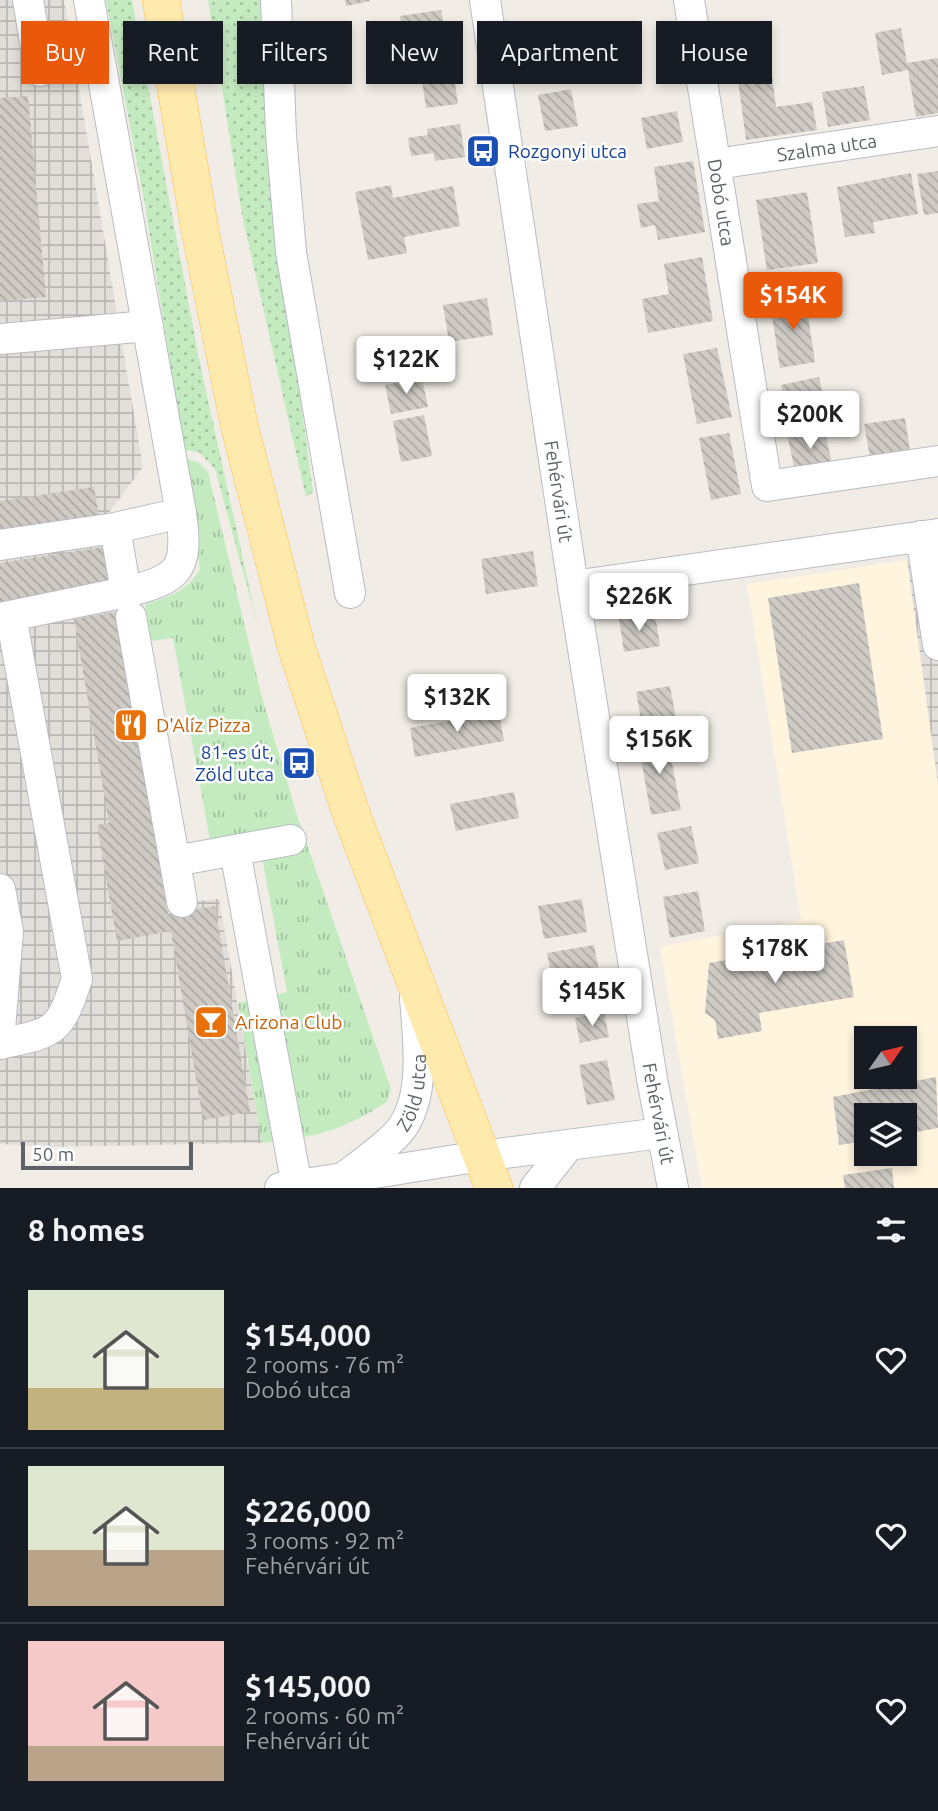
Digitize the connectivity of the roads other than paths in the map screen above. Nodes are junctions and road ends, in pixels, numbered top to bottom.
1 (29, 0) edge
2 (89, 0) edge
3 (161, 0) edge
4 (276, 0) edge
5 (485, 0) edge
6 (689, 0) edge
7 (32, 21) edge
8 (938, 131) edge
9 (716, 164) junction
10 (148, 326) junction
11 (0, 339) edge
12 (938, 461) edge
13 (181, 513) junction
14 (115, 528) junction
15 (930, 535) edge
16 (0, 545) edge
17 (573, 586) junction
18 (350, 593) dead end
19 (129, 604) junction
20 (5, 617) edge
21 (938, 645) edge
22 (291, 840) dead end
23 (235, 851) junction
24 (175, 861) junction
25 (0, 889) edge
26 (182, 901) dead end
27 (413, 973) junction
28 (0, 1029) edge
29 (0, 1044) edge
30 (661, 1133) junction
31 (569, 1145) junction
32 (488, 1172) edge
33 (341, 1180) junction
34 (288, 1187) edge
35 (535, 1188) edge
36 (673, 1188) edge

1 - 7 street
2 - 10 street
3 - 27 main road
4 - 18 street
5 - 17 street, Fehérvári út
6 - 9 street, Dobó utca
8 - 9 street, Szalma utca
9 - 12 street, Dobó utca
10 - 11 street
10 - 13 street
13 - 14 street
13 - 19 street
14 - 16 street
14 - 19 street
15 - 17 street
15 - 21 street
17 - 30 street, Fehérvári út
19 - 20 street
19 - 24 street
20 - 29 street
22 - 23 street
23 - 24 street
23 - 34 street
24 - 26 street
25 - 28 street
27 - 32 main road
27 - 33 street, Zöld utca
30 - 31 street
30 - 36 street, Fehérvári út
31 - 32 street
31 - 35 street
32 - 33 street
33 - 34 street

